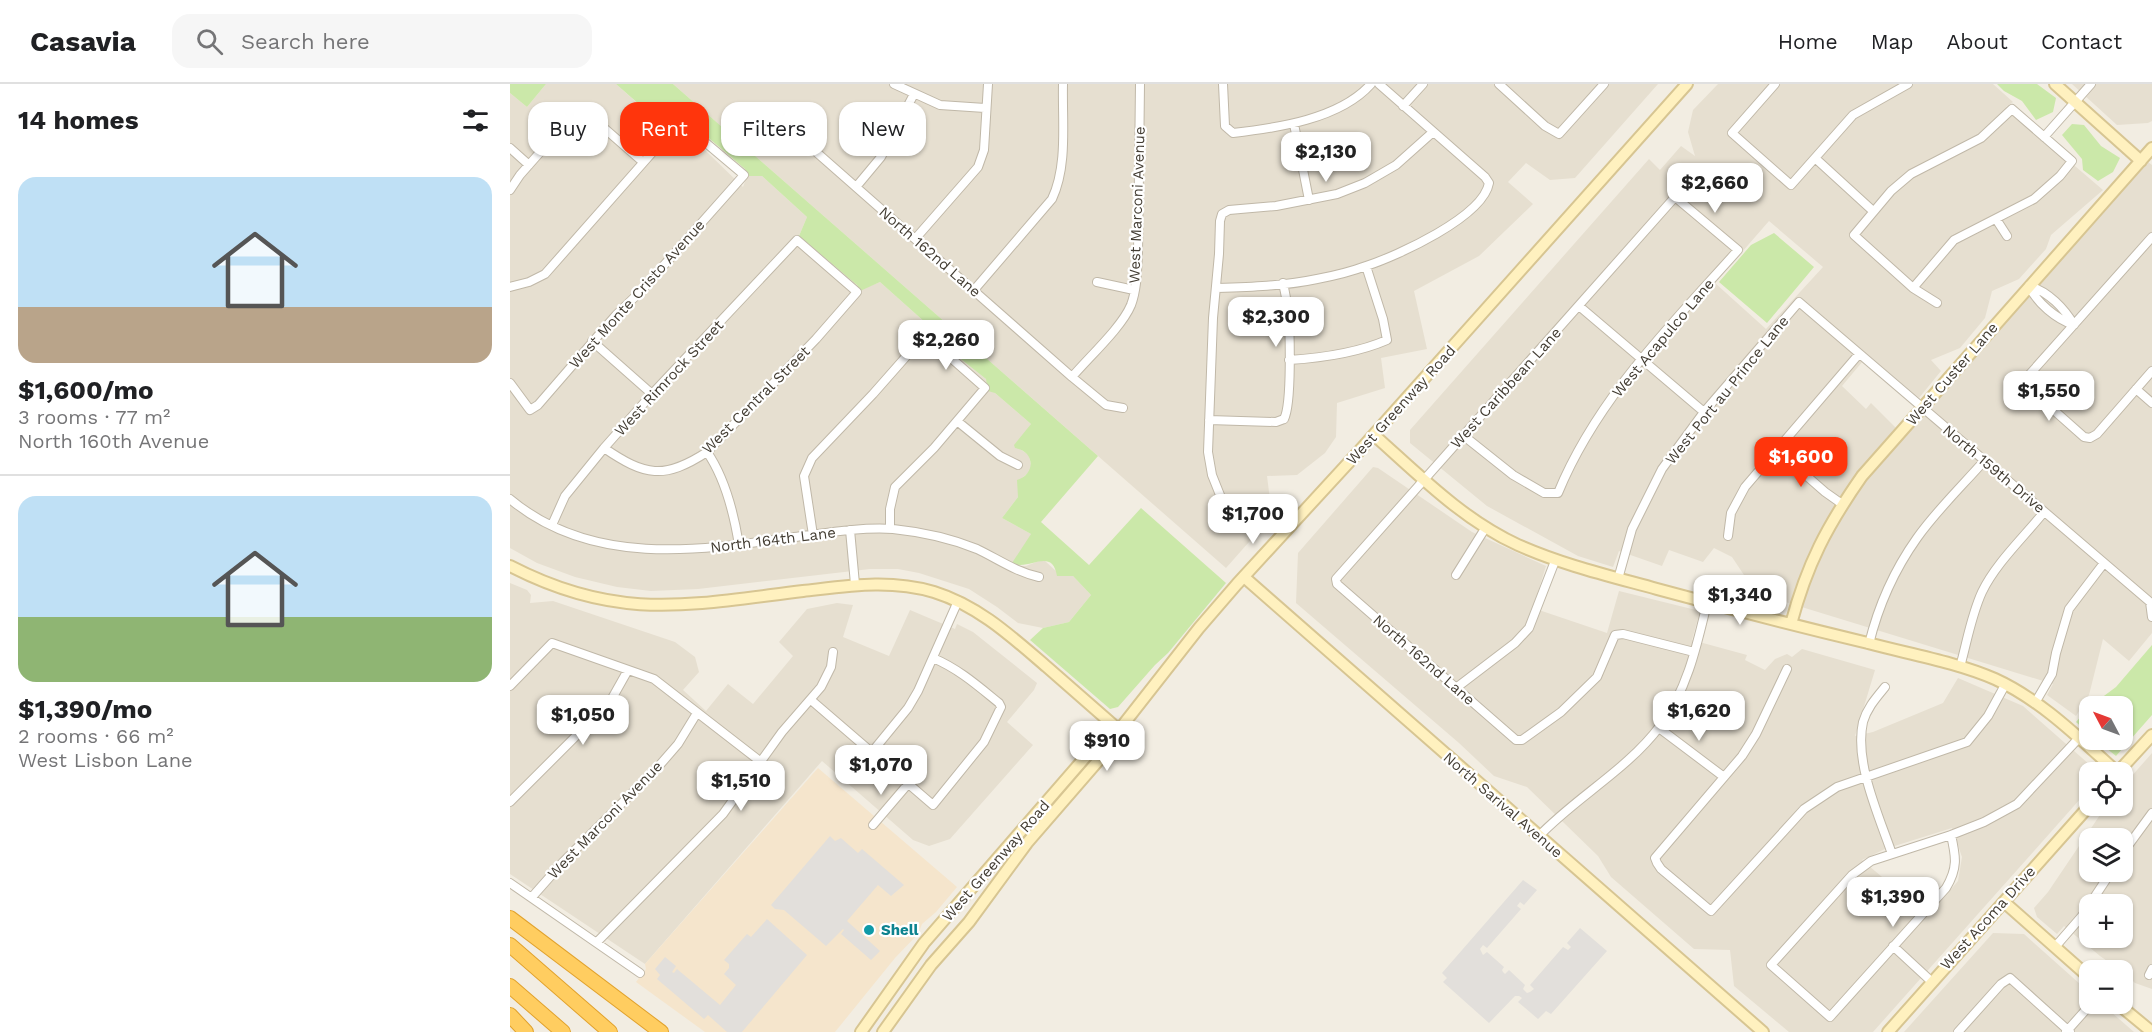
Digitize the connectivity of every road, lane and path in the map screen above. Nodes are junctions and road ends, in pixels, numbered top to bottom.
1 (894, 84) edge
2 (988, 84) edge
3 (1063, 84) edge
4 (1140, 84) edge
5 (1223, 84) edge
6 (1371, 84) edge
7 (1379, 84) edge
8 (1423, 84) edge
9 (1501, 84) edge
10 (1604, 84) edge
11 (1687, 84) edge
12 (1775, 84) edge
13 (1908, 84) edge
14 (2055, 84) edge
15 (2091, 84) edge
16 (914, 94) junction
17 (2076, 102) junction
18 (1403, 106) junction
19 (985, 108) junction
20 (1294, 124) junction
21 (1433, 132) junction
22 (2044, 137) junction
23 (510, 148) edge
24 (2152, 148) edge
25 (822, 156) edge
26 (1815, 158) junction
27 (2141, 161) junction
28 (643, 162) junction
29 (529, 165) junction
30 (856, 187) junction
31 (510, 190) edge
32 (1676, 197) joint
33 (1309, 200) junction
34 (1873, 211) junction
35 (1996, 219) junction
36 (2007, 236) dead end
37 (2152, 237) edge
38 (915, 239) junction
39 (1366, 266) junction
40 (1097, 282) dead end
41 (1283, 283) junction
42 (2029, 286) junction
43 (510, 287) edge
44 (1215, 288) junction
45 (1913, 288) junction
46 (974, 290) junction
47 (1134, 290) junction
48 (856, 292) joint
49 (1799, 302) joint
50 (1937, 303) dead end
51 (2058, 305) junction
52 (1579, 306) junction
53 (2052, 312) junction
54 (2074, 325) junction
55 (592, 341) junction
56 (1859, 354) junction
57 (1642, 358) junction
58 (1289, 360) junction
59 (2152, 371) edge
60 (1072, 377) junction
61 (510, 383) edge
62 (2136, 389) junction
63 (652, 394) junction
64 (2152, 403) edge
65 (1123, 408) dead end
66 (1922, 408) junction
67 (1704, 412) junction
68 (1209, 420) junction
69 (957, 421) junction
70 (1374, 435) junction
71 (1464, 436) junction
72 (604, 448) junction
73 (1777, 450) junction
74 (706, 452) junction
75 (1984, 460) junction
76 (1018, 465) dead end
77 (1424, 480) junction
78 (510, 499) edge
79 (1222, 500) dead end
80 (1842, 504) junction
81 (2044, 512) junction
82 (552, 525) junction
83 (1486, 527) junction
84 (890, 529) junction
85 (850, 530) junction
86 (813, 535) junction
87 (1728, 536) dead end
88 (739, 545) junction
89 (1556, 561) junction
90 (2104, 563) junction
91 (510, 566) edge
92 (1456, 574) dead end
93 (1039, 577) dead end
94 (1244, 577) junction
95 (1336, 579) joint
96 (1618, 579) junction
97 (855, 584) junction
98 (958, 601) junction
99 (1707, 603) junction
100 (2152, 617) edge
101 (1791, 624) junction
102 (1869, 644) junction
103 (833, 652) dead end
104 (1694, 652) junction
105 (933, 658) junction
106 (1960, 668) junction
107 (628, 669) junction
108 (1787, 669) dead end
109 (2005, 685) junction
110 (510, 686) edge
111 (1885, 687) dead end
112 (1456, 688) junction
113 (811, 700) junction
114 (2035, 703) junction
115 (697, 713) junction
116 (1659, 728) junction
117 (1119, 730) junction
118 (2152, 735) edge
119 (2079, 738) joint
120 (2093, 750) edge
121 (872, 752) junction
122 (761, 762) junction
123 (2107, 762) edge
124 (2127, 762) edge
125 (1866, 776) junction
126 (1724, 777) junction
127 (908, 784) junction
128 (510, 802) edge
129 (2152, 813) edge
130 (2080, 816) edge
131 (2143, 824) junction
132 (873, 825) dead end
133 (2152, 830) edge
134 (1951, 835) junction
135 (1538, 837) junction
136 (2133, 838) edge
137 (1892, 854) junction
138 (2104, 882) edge
139 (510, 883) edge
140 (532, 897) junction
141 (2004, 902) junction
142 (510, 918) edge
143 (597, 942) junction
144 (510, 945) edge
145 (1893, 946) junction
146 (2055, 947) junction
147 (2079, 968) edge
148 (640, 973) dead end
149 (1932, 982) junction
150 (510, 986) edge
151 (2082, 1014) edge
152 (2130, 1014) edge
153 (510, 1015) edge
154 (2068, 1031) edge
155 (526, 1032) edge
156 (563, 1032) edge
157 (610, 1032) edge
158 (661, 1032) edge
159 (861, 1032) edge
160 (883, 1032) edge
161 (1763, 1032) edge
162 (1888, 1032) edge
163 (1958, 1032) edge
164 (2152, 1032) edge

1 - 16 street
2 - 19 street
3 - 46 street
4 - 47 street, West Marconi Avenue
5 - 20 street
6 - 20 street
7 - 18 street
8 - 18 street
9 - 10 street
11 - 70 main road, West Greenway Road
12 - 26 street
13 - 26 street
14 - 17 main road
15 - 17 street
16 - 19 street
16 - 30 street
17 - 22 street
17 - 27 main road
18 - 21 street
19 - 38 street
20 - 33 street
21 - 33 street
21 - 39 street
22 - 34 street
22 - 35 street
23 - 29 street
24 - 27 main road, West Custer Lane
25 - 30 street, North 162nd Lane
26 - 34 street
27 - 42 main road, West Custer Lane
28 - 29 street
28 - 43 street
28 - 55 street, West Monte Cristo Avenue
29 - 31 street
30 - 38 street, North 162nd Lane
32 - 52 street, West Caribbean Lane
32 - 57 street, West Acapulco Lane
33 - 44 street
34 - 45 street
35 - 36 street
35 - 45 street
37 - 54 street
38 - 46 street, North 162nd Lane
39 - 41 street
39 - 58 street
40 - 47 street
41 - 44 street
41 - 58 street
42 - 51 street
42 - 53 street
42 - 66 main road, West Custer Lane
44 - 68 street
45 - 50 street
46 - 60 street, North 162nd Lane
47 - 60 street, West Marconi Avenue
48 - 63 street, West Rimrock Street
48 - 74 street, West Central Street
49 - 56 street, North 159th Drive
49 - 67 street, West Port au Prince Lane
51 - 53 street
51 - 54 street
52 - 57 street
52 - 71 street, West Caribbean Lane
53 - 54 street
54 - 62 street
55 - 61 street, West Monte Cristo Avenue
55 - 63 street
56 - 66 street, North 159th Drive
56 - 73 street
57 - 67 street
57 - 71 street, West Acapulco Lane
58 - 68 street
59 - 62 street
60 - 65 street, North 162nd Lane
62 - 64 street
63 - 72 street, West Rimrock Street
66 - 75 street, North 159th Drive
66 - 80 main road, West Custer Lane
67 - 96 street, West Port au Prince Lane
68 - 79 street
69 - 76 street
69 - 84 street
69 - 86 street
70 - 77 main road
70 - 94 main road, West Greenway Road
71 - 77 street, West Caribbean Lane
72 - 74 street, West Central Street
72 - 82 street, West Rimrock Street
73 - 80 street
73 - 87 street
74 - 88 street
75 - 81 street, North 159th Drive
75 - 102 street
77 - 83 main road
77 - 95 street, West Caribbean Lane
78 - 82 street, North 164th Lane
80 - 101 main road, West Custer Lane
81 - 90 street, North 159th Drive
81 - 106 street
82 - 88 street, North 164th Lane
83 - 89 main road
83 - 92 street
84 - 85 street, North 164th Lane
84 - 93 street, North 164th Lane
85 - 86 street, North 164th Lane
85 - 97 street
86 - 88 street, North 164th Lane
89 - 96 main road
89 - 112 street
90 - 100 street, North 159th Drive
90 - 114 street
91 - 97 main road
94 - 117 main road, West Greenway Road
94 - 135 main road, North Sarival Avenue
95 - 112 street, North 162nd Lane
96 - 99 main road
97 - 98 main road
98 - 105 street
98 - 117 main road
99 - 101 main road
99 - 104 street
101 - 102 main road
102 - 106 main road
103 - 113 street
104 - 112 street, North 162nd Lane
104 - 116 street
105 - 121 street
105 - 127 street
106 - 109 main road
107 - 110 street
107 - 115 street
107 - 128 street
108 - 126 street
109 - 114 main road
109 - 125 street
111 - 125 street
113 - 121 street
113 - 122 street
114 - 119 main road
115 - 122 street
115 - 140 street, West Marconi Avenue
116 - 126 street
116 - 135 street
117 - 159 main road, West Greenway Road
117 - 160 main road, West Greenway Road
118 - 124 main road
119 - 134 street
120 - 123 main road
121 - 127 street
122 - 143 street
125 - 126 street
125 - 137 street
127 - 132 street
129 - 131 street
130 - 141 main road, West Acoma Drive
131 - 133 street
131 - 136 street
134 - 137 street
134 - 145 street
135 - 161 main road, North Sarival Avenue
137 - 145 street
138 - 146 street
139 - 140 street
140 - 143 street
141 - 146 main road
141 - 149 main road, West Acoma Drive
142 - 158 highway
143 - 148 street
144 - 157 highway
145 - 149 street
146 - 147 main road
149 - 162 main road, West Acoma Drive
150 - 156 highway
151 - 154 street
152 - 164 main road
153 - 155 highway
154 - 163 street

